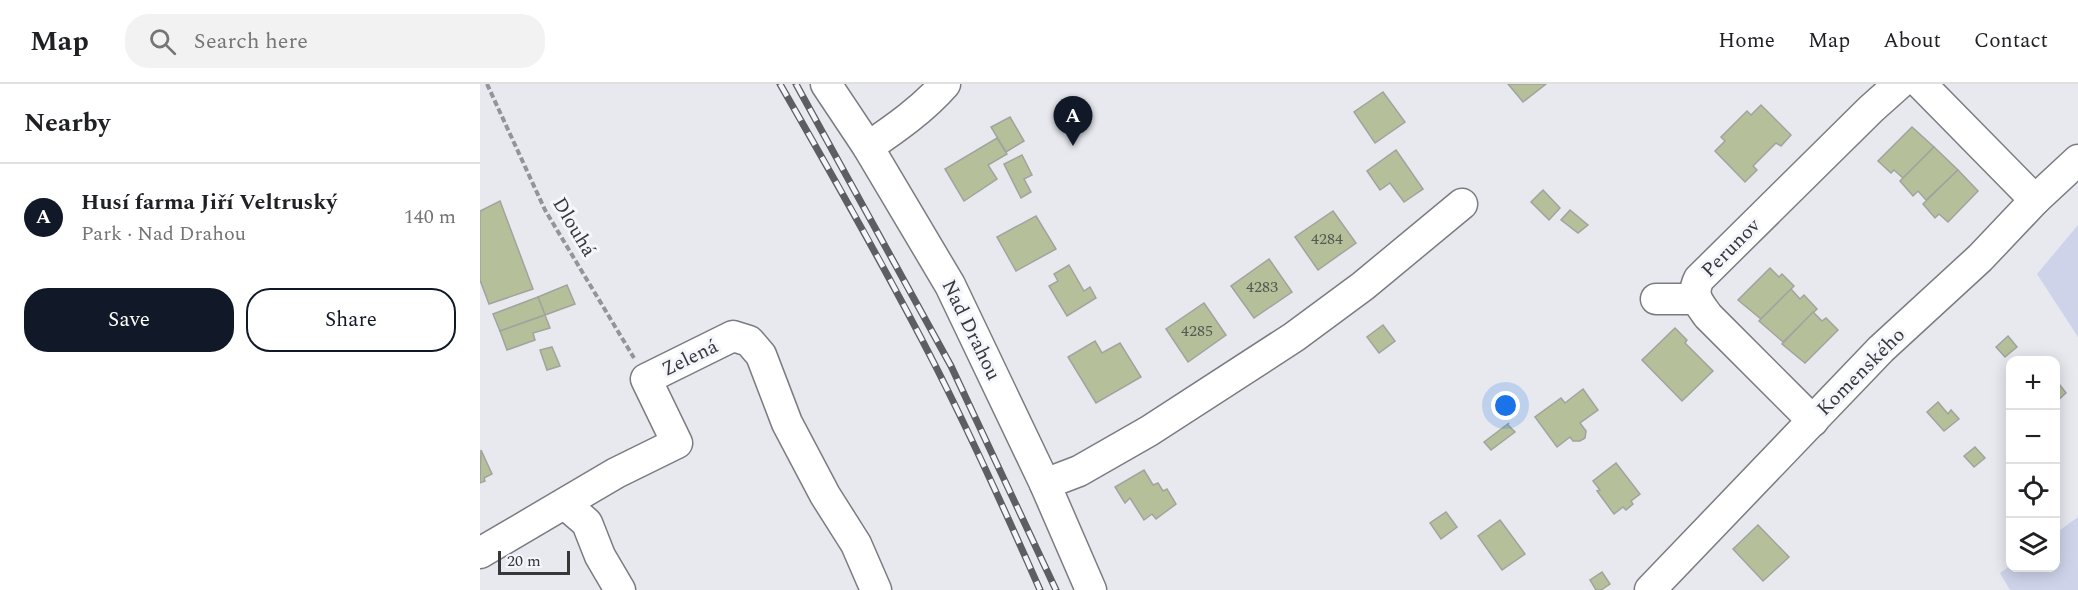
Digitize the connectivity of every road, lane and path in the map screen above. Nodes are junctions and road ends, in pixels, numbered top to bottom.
1 (487, 84) edge
2 (826, 84) edge
3 (945, 84) edge
4 (1899, 84) edge
5 (1921, 84) edge
6 (868, 147) junction
7 (2078, 160) edge
8 (2036, 200) junction
9 (1462, 204) dead end
10 (1656, 299) dead end
11 (1696, 299) junction
12 (646, 380) junction
13 (1813, 421) junction
14 (1045, 484) junction
15 (565, 504) junction
16 (480, 553) edge
17 (621, 590) edge
18 (876, 590) edge
19 (1091, 590) edge
20 (1650, 590) edge

1 - 12 path, Dlouhá
2 - 6 street, Nad Drahou
3 - 6 street
4 - 11 street, Perunov
5 - 8 street
6 - 14 street, Nad Drahou
7 - 8 street, Komenského
8 - 13 street, Komenského
9 - 14 street
10 - 11 street
11 - 13 street, Perunov
12 - 15 street, Zelená
12 - 18 street, Zelená
13 - 20 street, Komenského
14 - 19 street, Nad Drahou
15 - 16 street, Zelená
15 - 17 street

